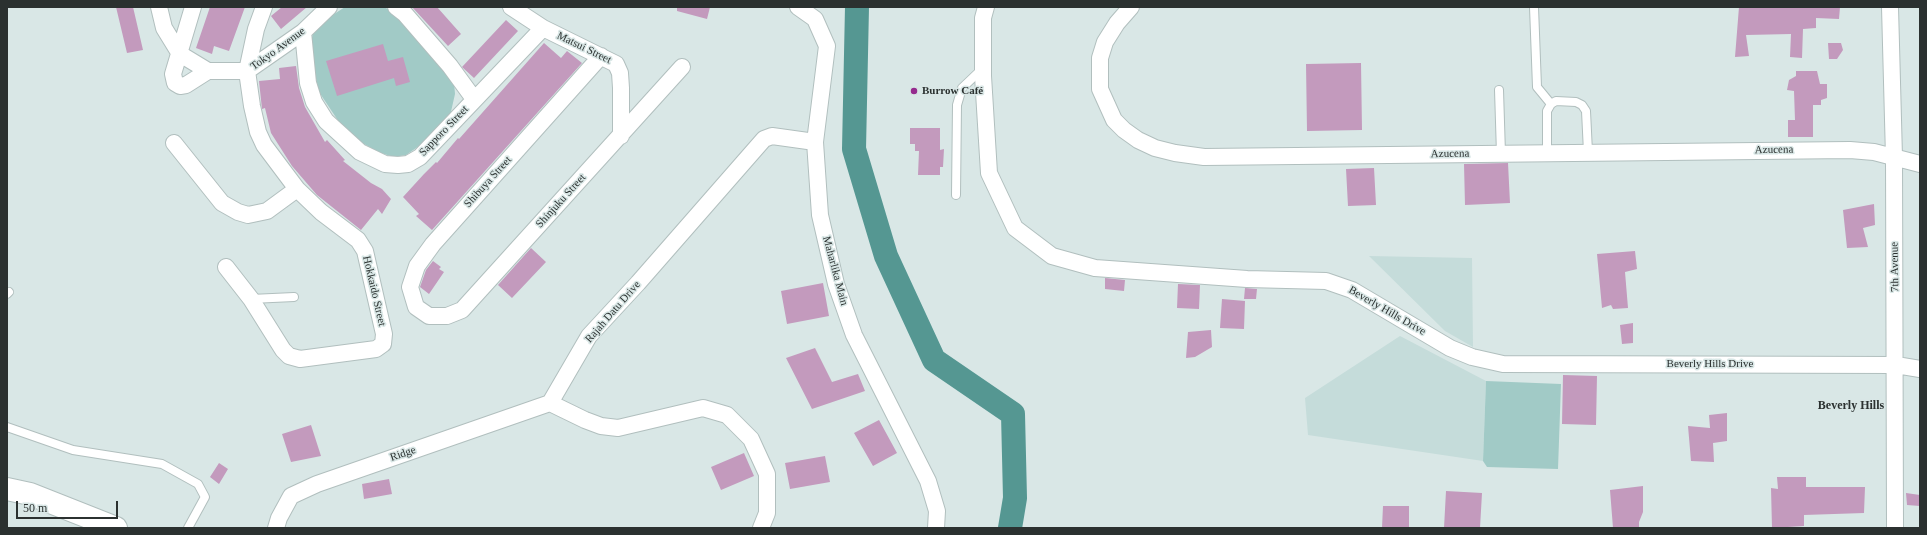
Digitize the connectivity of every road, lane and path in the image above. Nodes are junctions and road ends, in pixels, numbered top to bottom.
1 (159, 7) edge
2 (193, 7) edge
3 (264, 7) edge
4 (330, 7) edge
5 (396, 7) edge
6 (511, 7) edge
7 (798, 7) edge
8 (986, 7) edge
9 (1131, 7) edge
10 (1534, 7) edge
11 (1890, 7) edge
12 (542, 28) junction
13 (303, 32) junction
14 (180, 54) junction
15 (601, 56) junction
16 (682, 67) dead end
17 (983, 69) junction
18 (208, 71) junction
19 (247, 71) junction
20 (1499, 90) dead end
21 (474, 99) junction
22 (1551, 104) junction
23 (621, 136) junction
24 (815, 142) junction
25 (174, 143) dead end
26 (1588, 152) junction
27 (1547, 153) junction
28 (1501, 154) junction
29 (1894, 157) junction
30 (1920, 164) edge
31 (296, 189) junction
32 (956, 195) dead end
33 (226, 267) dead end
34 (294, 297) dead end
35 (251, 299) junction
36 (429, 316) joint
37 (1896, 365) junction
38 (1920, 369) edge
39 (550, 403) junction
40 (7, 427) edge
41 (7, 489) edge
42 (116, 528) edge
43 (188, 528) edge
44 (276, 528) edge
45 (762, 528) edge
46 (936, 528) edge
47 (1895, 528) edge

1 - 14 street
2 - 14 street
3 - 19 street, Hokkaido Street
4 - 13 street, Tokyo Avenue
5 - 21 street
6 - 12 street, Matsui Street
7 - 24 street, Maharlika Main
8 - 17 street, Beverly Hills Drive
9 - 28 street, Azucena
10 - 22 lane
11 - 29 street, 7th Avenue
12 - 15 street, Matsui Street
12 - 21 street, Sapporo Street
13 - 19 street, Tokyo Avenue
13 - 21 street, Sapporo Street
14 - 18 street
14 - 18 street
15 - 23 street, Matsui Street
15 - 36 street, Shibuya Street
16 - 23 street, Shinjuku Street
17 - 32 lane
17 - 37 street, Beverly Hills Drive
18 - 19 street, Tokyo Avenue
19 - 31 street, Hokkaido Street
20 - 28 lane
22 - 26 lane
22 - 27 lane
23 - 36 street, Shinjuku Street
24 - 39 street, Rajah Datu Drive
24 - 46 street, Maharlika Main
25 - 31 street
26 - 27 street, Azucena
26 - 29 street, Azucena
27 - 28 street, Azucena
29 - 30 street, Azucena
29 - 37 street, 7th Avenue
31 - 35 street, Hokkaido Street
33 - 35 street, Hokkaido Street
34 - 35 lane
37 - 38 street, Beverly Hills Drive
37 - 47 street, 7th Avenue
39 - 44 street, Ridge
39 - 45 street
40 - 43 lane
41 - 42 main road

